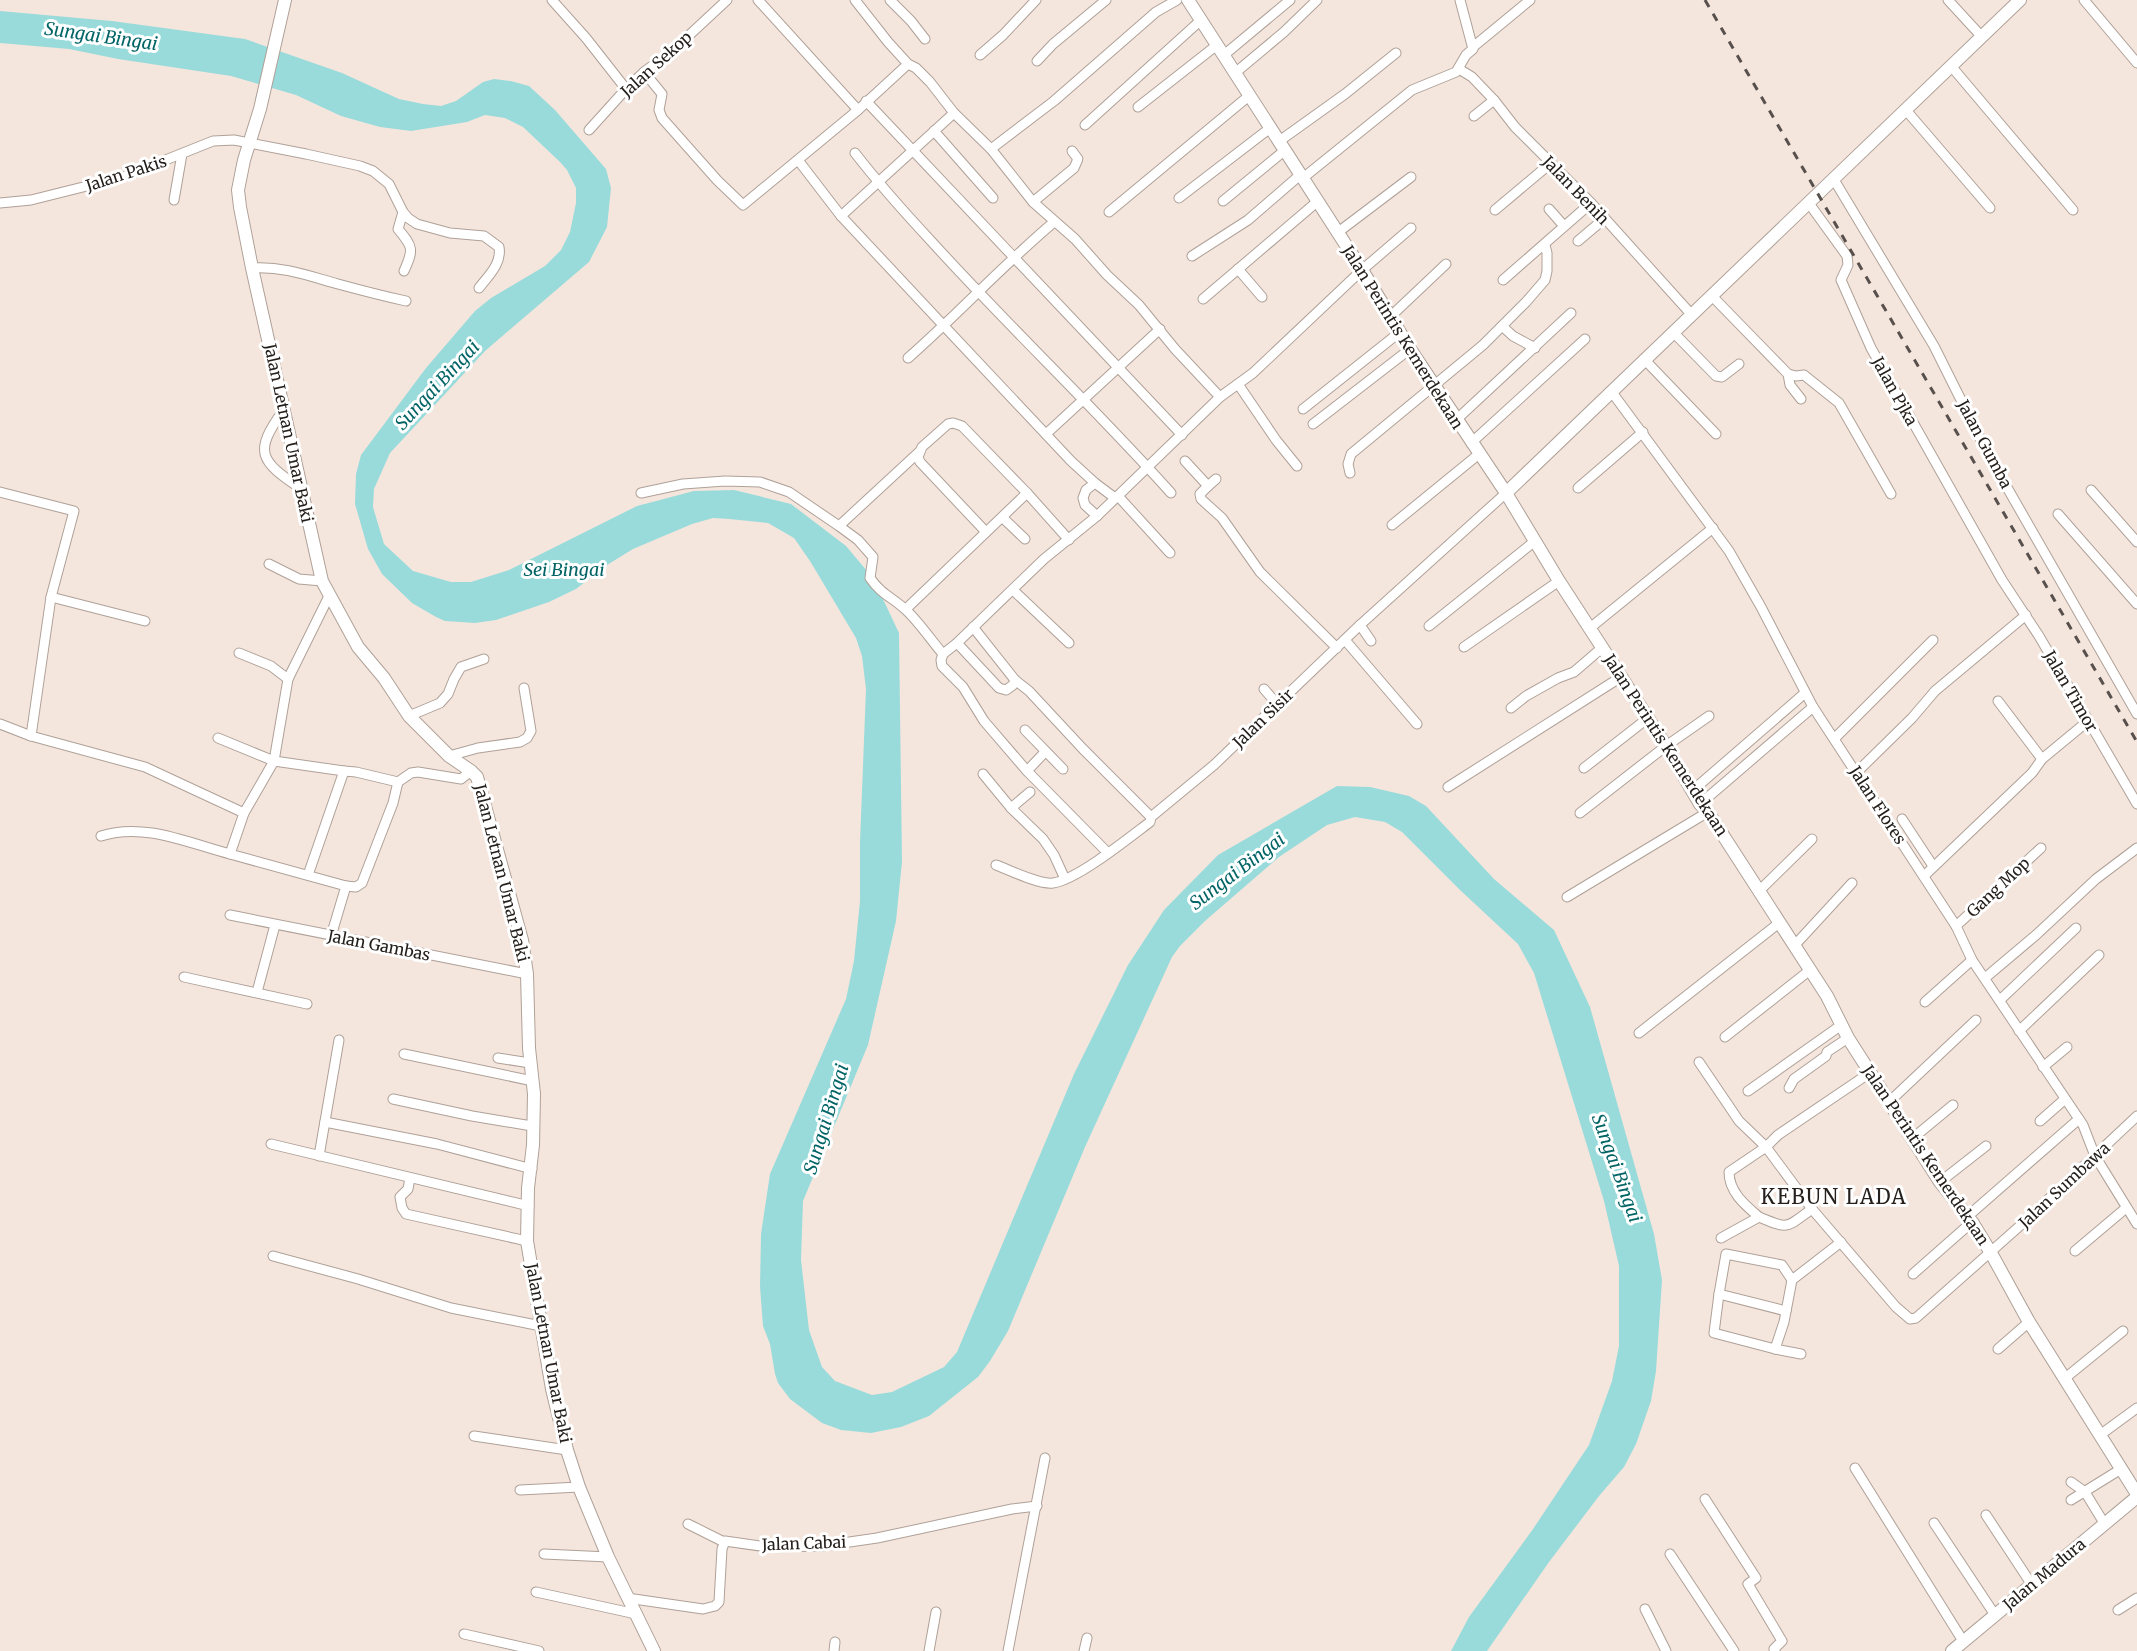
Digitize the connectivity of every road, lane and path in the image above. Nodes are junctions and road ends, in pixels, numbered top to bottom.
1 (285, 0) edge
2 (552, 0) edge
3 (726, 0) edge
4 (758, 0) edge
5 (855, 0) edge
6 (890, 0) edge
7 (1106, 0) edge
8 (1176, 0) edge
9 (1188, 0) edge
10 (1290, 0) edge
11 (1317, 0) edge
12 (1460, 0) edge
13 (1530, 0) edge
14 (1948, 0) edge
15 (2084, 0) edge
16 (1030, 2) edge
17 (2013, 2) edge
18 (1201, 21) junction
19 (1982, 37) junction
20 (926, 39) dead end
21 (1473, 47) junction
22 (1220, 50) junction
23 (1396, 53) dead end
24 (980, 55) dead end
25 (1037, 61) dead end
26 (2137, 63) edge
27 (908, 64) junction
28 (1951, 66) junction
29 (1459, 69) junction
30 (644, 72) junction
31 (1235, 73) junction
32 (626, 89) junction
33 (1250, 95) junction
34 (1494, 100) junction
35 (866, 101) junction
36 (1138, 107) dead end
37 (858, 110) junction
38 (1905, 110) junction
39 (954, 112) junction
40 (1474, 116) dead end
41 (1085, 125) dead end
42 (1270, 128) junction
43 (589, 130) dead end
44 (934, 131) junction
45 (250, 143) junction
46 (1281, 146) junction
47 (991, 149) junction
48 (912, 151) junction
49 (1072, 151) dead end
50 (855, 153) dead end
51 (182, 154) junction
52 (798, 160) junction
53 (1551, 163) junction
54 (1301, 177) junction
55 (1411, 177) dead end
56 (1833, 178) junction
57 (878, 183) junction
58 (993, 198) dead end
59 (1179, 198) dead end
60 (174, 200) dead end
61 (1223, 201) dead end
62 (1318, 201) junction
63 (1033, 202) junction
64 (1808, 202) junction
65 (0, 203) edge
66 (1591, 203) junction
67 (1990, 208) dead end
68 (1549, 209) dead end
69 (1495, 210) dead end
70 (2073, 210) dead end
71 (403, 212) junction
72 (1108, 212) dead end
73 (841, 216) junction
74 (1604, 219) junction
75 (1054, 222) junction
76 (1564, 226) junction
77 (1411, 228) dead end
78 (1337, 232) junction
79 (1578, 242) dead end
80 (1545, 245) junction
81 (1015, 256) junction
82 (1192, 256) dead end
83 (1446, 264) dead end
84 (252, 268) junction
85 (1238, 269) junction
86 (1362, 270) junction
87 (404, 271) dead end
88 (1503, 280) dead end
89 (478, 288) dead end
90 (977, 292) junction
91 (1711, 295) junction
92 (1262, 297) dead end
93 (1203, 299) dead end
94 (406, 301) dead end
95 (1571, 313) dead end
96 (1691, 314) junction
97 (1390, 317) junction
98 (944, 326) junction
99 (1502, 326) junction
100 (1160, 329) junction
101 (1400, 332) junction
102 (1673, 332) junction
103 (1585, 339) dead end
104 (1535, 348) junction
105 (1410, 349) junction
106 (908, 358) dead end
107 (1644, 359) junction
108 (1739, 364) dead end
109 (1117, 366) junction
110 (1788, 374) junction
111 (1238, 384) junction
112 (1434, 386) junction
113 (1611, 392) junction
114 (1220, 397) junction
115 (1082, 399) junction
116 (1801, 399) dead end
117 (1303, 409) dead end
118 (283, 411) junction
119 (1456, 420) junction
120 (1313, 424) dead end
121 (1643, 432) junction
122 (1046, 434) junction
123 (1716, 434) dead end
124 (1182, 435) junction
125 (1471, 443) junction
126 (919, 452) junction
127 (1479, 454) junction
128 (1185, 461) dead end
129 (1297, 466) dead end
130 (1147, 467) junction
131 (1350, 472) dead end
132 (1095, 483) junction
133 (300, 488) junction
134 (1578, 488) dead end
135 (2091, 490) dead end
136 (0, 492) edge
137 (641, 493) dead end
138 (1028, 493) junction
139 (1171, 493) dead end
140 (1506, 493) junction
141 (1891, 494) dead end
142 (1116, 497) junction
143 (2058, 514) dead end
144 (1096, 516) junction
145 (1003, 518) junction
146 (1392, 525) dead end
147 (839, 526) junction
148 (1713, 528) junction
149 (986, 532) junction
150 (1025, 539) dead end
151 (1069, 540) junction
152 (1536, 541) junction
153 (2137, 542) edge
154 (1170, 554) dead end
155 (269, 564) dead end
156 (2002, 580) joint
157 (322, 581) junction
158 (1559, 581) junction
159 (1013, 590) junction
160 (330, 594) junction
161 (51, 597) junction
162 (2137, 604) edge
163 (906, 609) junction
164 (2026, 615) junction
165 (145, 621) dead end
166 (1360, 625) junction
167 (1429, 626) dead end
168 (973, 627) junction
169 (1590, 628) junction
170 (1345, 640) junction
171 (1933, 640) dead end
172 (1371, 641) dead end
173 (957, 643) junction
174 (1069, 643) dead end
175 (1464, 647) dead end
176 (1603, 647) junction
177 (1337, 648) junction
178 (239, 653) dead end
179 (943, 654) junction
180 (484, 659) dead end
181 (1621, 678) junction
182 (288, 679) junction
183 (1015, 680) junction
184 (524, 688) dead end
185 (1264, 689) dead end
186 (1805, 693) junction
187 (1998, 701) dead end
188 (1278, 705) junction
189 (1814, 707) junction
190 (1511, 708) dead end
191 (2136, 712) edge
192 (410, 716) junction
193 (1709, 717) dead end
194 (1648, 718) junction
195 (2088, 722) junction
196 (0, 724) edge
197 (1417, 724) dead end
198 (1025, 730) dead end
199 (31, 736) junction
200 (218, 738) dead end
201 (1835, 738) junction
202 (1666, 746) junction
203 (1045, 752) junction
204 (449, 756) junction
205 (2042, 759) junction
206 (274, 761) junction
207 (1584, 768) dead end
208 (1063, 770) dead end
209 (344, 771) junction
210 (471, 771) junction
211 (1027, 771) junction
212 (1857, 772) junction
213 (983, 774) dead end
214 (398, 782) junction
215 (1448, 787) dead end
216 (1692, 791) junction
217 (1030, 792) dead end
218 (2137, 804) edge
219 (1011, 808) junction
220 (1704, 808) junction
221 (244, 813) junction
222 (1580, 813) dead end
223 (1151, 818) junction
224 (1902, 819) dead end
225 (101, 836) dead end
226 (1812, 839) dead end
227 (2041, 848) dead end
228 (2137, 848) edge
229 (1107, 853) junction
230 (230, 854) junction
231 (996, 865) dead end
232 (1933, 866) junction
233 (308, 875) junction
234 (1924, 876) junction
235 (1065, 879) junction
236 (1852, 883) dead end
237 (345, 886) junction
238 (1759, 891) junction
239 (1567, 897) dead end
240 (230, 915) dead end
241 (1779, 923) junction
242 (275, 925) junction
243 (1956, 926) junction
244 (2076, 928) dead end
245 (332, 936) junction
246 (1794, 946) junction
247 (2099, 956) dead end
248 (1972, 960) junction
249 (1809, 970) junction
250 (527, 974) junction
251 (184, 977) dead end
252 (1985, 978) junction
253 (257, 992) junction
254 (2000, 1000) junction
255 (1925, 1002) dead end
256 (307, 1004) dead end
257 (1976, 1020) dead end
258 (1840, 1026) junction
259 (2019, 1030) junction
260 (1639, 1033) dead end
261 (1725, 1038) dead end
262 (1848, 1038) junction
263 (339, 1040) dead end
264 (2067, 1047) dead end
265 (404, 1054) dead end
266 (498, 1058) dead end
267 (1699, 1062) dead end
268 (530, 1063) junction
269 (2043, 1067) junction
270 (1871, 1072) junction
271 (533, 1081) junction
272 (1789, 1088) dead end
273 (1748, 1091) dead end
274 (393, 1099) dead end
275 (2066, 1099) junction
276 (1890, 1101) junction
277 (1953, 1105) dead end
278 (2079, 1119) junction
279 (2040, 1121) dead end
280 (2136, 1121) edge
281 (326, 1122) junction
282 (532, 1126) junction
283 (1913, 1138) junction
284 (271, 1144) dead end
285 (1986, 1146) dead end
286 (1766, 1147) junction
287 (319, 1156) junction
288 (2095, 1156) junction
289 (532, 1168) junction
290 (410, 1178) junction
291 (1940, 1182) junction
292 (529, 1206) junction
293 (2126, 1208) junction
294 (1812, 1209) junction
295 (1759, 1217) junction
296 (1970, 1219) junction
297 (2137, 1224) edge
298 (1721, 1238) dead end
299 (527, 1241) junction
300 (1841, 1242) junction
301 (2075, 1251) dead end
302 (1991, 1252) junction
303 (273, 1256) dead end
304 (1913, 1274) dead end
305 (1791, 1280) junction
306 (1719, 1294) junction
307 (1786, 1311) junction
308 (2029, 1322) junction
309 (540, 1326) junction
310 (2123, 1331) dead end
311 (1776, 1349) junction
312 (1998, 1349) dead end
313 (1801, 1354) dead end
314 (2064, 1379) junction
315 (2137, 1408) edge
316 (2100, 1435) junction
317 (474, 1436) dead end
318 (567, 1450) junction
319 (1045, 1458) dead end
320 (1855, 1468) dead end
321 (2121, 1470) junction
322 (2071, 1482) dead end
323 (579, 1486) junction
324 (520, 1490) dead end
325 (2085, 1492) junction
326 (2137, 1496) edge
327 (1705, 1499) dead end
328 (2071, 1500) dead end
329 (1037, 1506) junction
330 (1986, 1515) dead end
331 (1934, 1523) dead end
332 (2104, 1523) junction
333 (688, 1524) dead end
334 (724, 1542) junction
335 (544, 1554) dead end
336 (1670, 1554) dead end
337 (608, 1557) junction
338 (2032, 1585) junction
339 (536, 1592) dead end
340 (627, 1598) junction
341 (2137, 1598) edge
342 (1645, 1609) dead end
343 (2118, 1610) dead end
344 (936, 1612) dead end
345 (636, 1614) junction
346 (1995, 1615) junction
347 (464, 1634) dead end
348 (1087, 1638) dead end
349 (1963, 1641) junction
350 (539, 1651) edge
351 (654, 1651) edge
352 (929, 1651) edge
353 (1008, 1651) edge
354 (1084, 1651) edge
355 (1666, 1651) edge
356 (1734, 1651) edge
357 (1775, 1651) edge
358 (1952, 1651) edge

1 - 45 street, Jalan Letnan Umar Baki
2 - 32 street
3 - 30 street, Jalan Sekop
4 - 37 street
5 - 27 street
6 - 20 street
7 - 25 street
8 - 47 street
9 - 18 street, Jalan Perintis Kemerdekaan
10 - 22 street
11 - 31 street
12 - 21 street
13 - 21 street
14 - 19 street
15 - 26 street
16 - 24 street
17 - 19 street
18 - 22 street, Jalan Perintis Kemerdekaan
18 - 41 street
19 - 28 street
21 - 29 street
22 - 31 street, Jalan Perintis Kemerdekaan
22 - 36 street
23 - 46 street
27 - 35 street
27 - 39 street
28 - 38 street
28 - 70 street
29 - 34 street, Jalan Benih
29 - 54 street
30 - 32 street, Jalan Sekop
30 - 52 street
31 - 33 street, Jalan Perintis Kemerdekaan
32 - 43 street, Jalan Sekop
33 - 42 street, Jalan Perintis Kemerdekaan
33 - 72 street
34 - 40 street
34 - 53 street, Jalan Benih
35 - 37 street
35 - 48 street
37 - 52 street
38 - 56 street
38 - 67 street
39 - 44 street
39 - 47 street
42 - 46 street, Jalan Perintis Kemerdekaan
42 - 59 street
44 - 48 street
44 - 58 street
45 - 51 street, Jalan Pakis
45 - 71 street, Jalan Pakis
45 - 84 street, Jalan Letnan Umar Baki
46 - 54 street, Jalan Perintis Kemerdekaan
46 - 61 street
47 - 63 street
48 - 57 street
48 - 81 street
49 - 63 street
50 - 57 street
51 - 60 street
51 - 65 street, Jalan Pakis
52 - 73 street
53 - 66 street, Jalan Benih
53 - 69 street
54 - 62 street, Jalan Perintis Kemerdekaan
54 - 82 street
55 - 78 street
56 - 64 street
56 - 191 street, Jalan Gumba
57 - 73 street
57 - 90 street
62 - 78 street, Jalan Perintis Kemerdekaan
62 - 85 street
63 - 75 street
64 - 91 street
64 - 156 street, Jalan Pjka
66 - 74 street, Jalan Benih
66 - 76 street
68 - 76 street
71 - 87 street
71 - 89 street
73 - 98 street
74 - 79 street
74 - 96 street, Jalan Benih
75 - 81 street
75 - 100 street
76 - 80 street
77 - 86 street
78 - 86 street, Jalan Perintis Kemerdekaan
80 - 88 street
80 - 99 street
81 - 90 street
81 - 109 street
83 - 97 street
84 - 94 street
84 - 118 street, Jalan Letnan Umar Baki
85 - 92 street
85 - 93 street
86 - 97 street, Jalan Perintis Kemerdekaan
86 - 111 street
90 - 98 street
90 - 115 street
91 - 96 street
91 - 110 street
95 - 104 street
96 - 102 street
97 - 101 street, Jalan Perintis Kemerdekaan
98 - 106 street
98 - 122 street
99 - 104 street
99 - 112 street
100 - 109 street
100 - 114 street
101 - 105 street, Jalan Perintis Kemerdekaan
101 - 117 street
102 - 107 street
102 - 108 street
103 - 125 street
104 - 119 street
105 - 112 street, Jalan Perintis Kemerdekaan
105 - 120 street
107 - 113 street
107 - 123 street
109 - 115 street
109 - 124 street
110 - 116 street
110 - 141 street
111 - 114 street
111 - 129 street
112 - 119 street, Jalan Perintis Kemerdekaan
112 - 131 street
113 - 121 street, Jalan Flores
113 - 140 street
114 - 124 street
115 - 122 street
115 - 130 street
118 - 133 street, Jalan Letnan Umar Baki
118 - 133 street
119 - 125 street, Jalan Perintis Kemerdekaan
121 - 134 street
121 - 148 street, Jalan Flores
122 - 132 street
124 - 130 street
125 - 127 street, Jalan Perintis Kemerdekaan
126 - 138 street
126 - 147 street
126 - 149 street
127 - 140 street, Jalan Perintis Kemerdekaan
127 - 146 street
128 - 177 street
130 - 139 street
130 - 142 street
132 - 142 street
132 - 144 street
133 - 157 street, Jalan Letnan Umar Baki
135 - 153 street
136 - 161 street
137 - 147 street
138 - 145 street
138 - 151 street
140 - 152 street, Jalan Perintis Kemerdekaan
140 - 166 street, Jalan Sisir
142 - 144 street
142 - 154 street
143 - 162 street
144 - 151 street
145 - 149 street
145 - 150 street
147 - 163 street
148 - 169 street
148 - 186 street, Jalan Flores
149 - 163 street
151 - 159 street
152 - 158 street, Jalan Perintis Kemerdekaan
152 - 167 street
155 - 157 street
156 - 164 street, Jalan Timor
157 - 160 street, Jalan Letnan Umar Baki
158 - 169 street, Jalan Perintis Kemerdekaan
158 - 175 street
159 - 168 street
159 - 174 street
160 - 182 street
160 - 192 street, Jalan Letnan Umar Baki
161 - 165 street
161 - 199 street
163 - 179 street
164 - 195 street, Jalan Timor
164 - 212 street
166 - 170 street, Jalan Sisir
166 - 172 street
168 - 173 street
168 - 183 street
169 - 176 street, Jalan Perintis Kemerdekaan
170 - 177 street, Jalan Sisir
170 - 197 street
171 - 201 street
173 - 179 street
173 - 183 street
176 - 181 street, Jalan Perintis Kemerdekaan
176 - 190 street
177 - 188 street, Jalan Sisir
178 - 182 street
179 - 211 street
180 - 192 street
181 - 194 street, Jalan Perintis Kemerdekaan
181 - 215 street
182 - 206 street
183 - 223 street
184 - 204 street
185 - 188 street
186 - 189 street, Jalan Flores
186 - 216 street
187 - 205 street
188 - 223 street, Jalan Sisir
189 - 201 street, Jalan Flores
189 - 220 street
192 - 204 street, Jalan Letnan Umar Baki
193 - 202 street
194 - 202 street, Jalan Perintis Kemerdekaan
194 - 207 street
195 - 205 street
195 - 218 street, Jalan Timor
196 - 199 street
198 - 203 street
199 - 221 street
200 - 206 street
201 - 212 street, Jalan Flores
202 - 216 street, Jalan Perintis Kemerdekaan
202 - 222 street
203 - 208 street
203 - 211 street
204 - 210 street, Jalan Letnan Umar Baki
205 - 232 street
206 - 209 street
206 - 221 street
209 - 214 street
209 - 233 street
210 - 214 street
210 - 250 street, Jalan Letnan Umar Baki
211 - 229 street
212 - 234 street, Jalan Flores
213 - 219 street
214 - 237 street
216 - 220 street, Jalan Perintis Kemerdekaan
217 - 219 street
219 - 235 street
220 - 238 street, Jalan Perintis Kemerdekaan
220 - 239 street
221 - 230 street
223 - 229 street, Jalan Sisir
224 - 232 street
225 - 230 street
226 - 238 street
227 - 243 street, Gang Mop
228 - 252 street
229 - 235 street, Jalan Sisir
230 - 233 street
231 - 235 street, Jalan Sisir
232 - 234 street
233 - 237 street
234 - 243 street, Jalan Flores
236 - 246 street
237 - 245 street
238 - 241 street, Jalan Perintis Kemerdekaan
240 - 242 street, Jalan Gambas
241 - 246 street, Jalan Perintis Kemerdekaan
241 - 260 street
242 - 245 street, Jalan Gambas
242 - 253 street
243 - 248 street, Jalan Flores
244 - 254 street
245 - 250 street, Jalan Gambas
246 - 249 street, Jalan Perintis Kemerdekaan
247 - 259 street
248 - 252 street, Jalan Flores
248 - 255 street
249 - 258 street, Jalan Perintis Kemerdekaan
249 - 261 street
250 - 268 street, Jalan Letnan Umar Baki
251 - 253 street
252 - 254 street, Jalan Flores
253 - 256 street
254 - 259 street, Jalan Flores
257 - 276 street
258 - 262 street, Jalan Perintis Kemerdekaan
258 - 273 street
259 - 269 street, Jalan Flores
262 - 270 street, Jalan Perintis Kemerdekaan
262 - 272 street
263 - 281 street
264 - 269 street
265 - 271 street
266 - 268 street
267 - 286 street
268 - 271 street, Jalan Letnan Umar Baki
269 - 275 street, Jalan Flores
270 - 276 street, Jalan Perintis Kemerdekaan
270 - 286 street
271 - 282 street, Jalan Letnan Umar Baki
274 - 282 street
275 - 278 street, Jalan Flores
275 - 279 street
276 - 283 street, Jalan Perintis Kemerdekaan
277 - 283 street
278 - 288 street, Jalan Flores
278 - 296 street
280 - 288 street, Jalan Sumbawa
281 - 287 street
281 - 289 street
282 - 289 street, Jalan Letnan Umar Baki
283 - 291 street, Jalan Perintis Kemerdekaan
284 - 287 street
285 - 291 street
286 - 294 street
286 - 295 street
287 - 290 street
288 - 293 street, Jalan Flores
288 - 302 street, Jalan Sumbawa
289 - 292 street, Jalan Letnan Umar Baki
290 - 292 street
290 - 299 street
291 - 296 street, Jalan Perintis Kemerdekaan
292 - 299 street, Jalan Letnan Umar Baki
293 - 297 street, Jalan Flores
293 - 301 street
294 - 295 street
294 - 300 street
295 - 298 street
296 - 302 street, Jalan Perintis Kemerdekaan
296 - 304 street
299 - 309 street, Jalan Letnan Umar Baki
300 - 302 street, Jalan Sumbawa
300 - 305 street
302 - 308 street, Jalan Perintis Kemerdekaan
303 - 309 street
305 - 306 street
305 - 307 street
306 - 307 street
306 - 311 street
307 - 311 street
308 - 312 street
308 - 314 street, Jalan Perintis Kemerdekaan
309 - 318 street, Jalan Letnan Umar Baki
310 - 314 street
311 - 313 street
314 - 316 street, Jalan Perintis Kemerdekaan
315 - 316 street
316 - 321 street, Jalan Perintis Kemerdekaan
317 - 318 street
318 - 323 street, Jalan Letnan Umar Baki
319 - 329 street
320 - 349 street
321 - 325 street
321 - 326 street, Jalan Perintis Kemerdekaan
322 - 325 street
323 - 324 street
323 - 337 street, Jalan Letnan Umar Baki
325 - 328 street
325 - 332 street
326 - 332 street, Jalan Madura
327 - 357 street
329 - 334 street, Jalan Cabai
329 - 353 street
330 - 338 street
331 - 346 street
332 - 338 street, Jalan Madura
333 - 334 street, Jalan Cabai
334 - 340 street
335 - 337 street
336 - 356 street
337 - 340 street, Jalan Letnan Umar Baki
338 - 346 street, Jalan Madura
339 - 345 street
340 - 345 street, Jalan Letnan Umar Baki
341 - 343 street
342 - 355 street
344 - 352 street
345 - 351 street, Jalan Letnan Umar Baki
346 - 349 street, Jalan Madura
347 - 350 street
348 - 354 street
349 - 358 street, Jalan Madura

